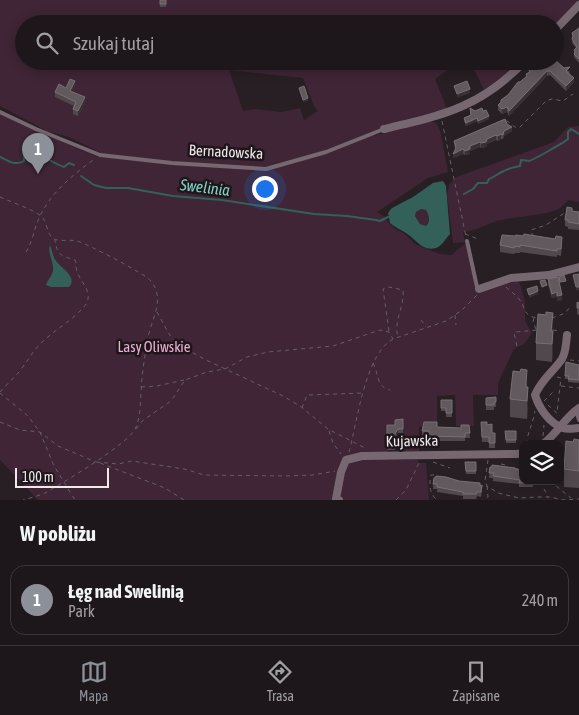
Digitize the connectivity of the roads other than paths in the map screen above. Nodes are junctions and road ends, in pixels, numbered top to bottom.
1 (579, 5) edge
2 (564, 21) edge
3 (517, 70) edge
4 (0, 112) edge
5 (384, 129) joint
6 (467, 241) dead end
7 (579, 267) edge
8 (479, 289) joint
9 (564, 333) road end
10 (578, 409) edge
11 (579, 420) edge
12 (560, 426) junction
13 (579, 428) edge
14 (546, 440) edge
15 (519, 453) edge
16 (339, 500) edge

1 - 2 street
3 - 5 street, Bernadowska
4 - 5 lane, Bernadowska
6 - 8 lane
7 - 8 street
9 - 12 street
10 - 11 lane
10 - 12 street
12 - 13 street
12 - 14 street
15 - 16 street, Kujawska

